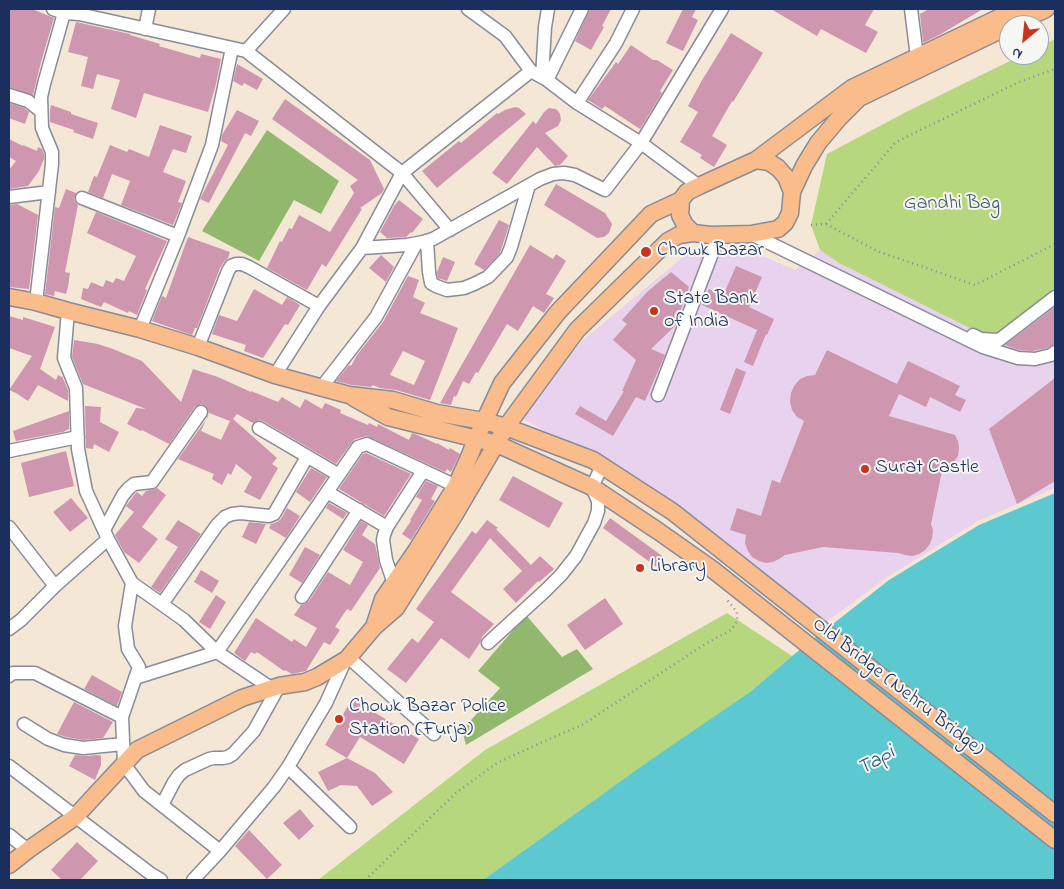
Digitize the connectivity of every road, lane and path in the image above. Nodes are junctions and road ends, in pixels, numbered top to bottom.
1 (149, 9) edge
2 (284, 9) edge
3 (468, 9) edge
4 (548, 9) edge
5 (582, 9) edge
6 (633, 9) edge
7 (722, 9) edge
8 (911, 9) edge
9 (1017, 9) edge
10 (1046, 9) edge
11 (59, 11) edge
12 (79, 12) edge
13 (1033, 15) edge
14 (145, 29) junction
15 (999, 31) edge
16 (232, 48) junction
17 (246, 51) junction
18 (917, 57) junction
19 (1055, 69) edge
20 (540, 76) junction
21 (9, 95) edge
22 (577, 103) junction
23 (41, 111) junction
24 (641, 143) junction
25 (756, 160) junction
26 (402, 173) junction
27 (529, 185) junction
28 (699, 186) junction
29 (49, 192) junction
30 (792, 192) junction
31 (9, 197) edge
32 (82, 198) dead end
33 (681, 200) junction
34 (826, 224) junction
35 (810, 225) dead end
36 (450, 230) junction
37 (693, 233) junction
38 (758, 233) junction
39 (719, 235) junction
40 (178, 236) junction
41 (422, 242) junction
42 (1055, 244) edge
43 (362, 248) junction
44 (9, 297) edge
45 (1055, 297) edge
46 (36, 302) junction
47 (319, 306) junction
48 (68, 311) junction
49 (140, 329) junction
50 (198, 347) junction
51 (1055, 352) edge
52 (276, 375) junction
53 (321, 388) junction
54 (349, 395) junction
55 (658, 395) dead end
56 (201, 412) dead end
57 (484, 421) junction
58 (506, 427) junction
59 (260, 428) dead end
60 (78, 437) junction
61 (476, 438) junction
62 (497, 444) junction
63 (9, 450) edge
64 (307, 457) junction
65 (602, 466) junction
66 (423, 470) junction
67 (339, 475) junction
68 (456, 486) junction
69 (592, 487) junction
70 (327, 492) junction
71 (359, 510) junction
72 (9, 527) edge
73 (387, 527) junction
74 (106, 535) junction
75 (132, 583) junction
76 (394, 584) junction
77 (55, 586) junction
78 (302, 597) dead end
79 (724, 597) dead end
80 (162, 604) junction
81 (374, 627) junction
82 (9, 629) edge
83 (488, 643) dead end
84 (217, 652) junction
85 (346, 659) junction
86 (9, 676) edge
87 (135, 678) junction
88 (275, 687) junction
89 (122, 717) junction
90 (24, 724) dead end
91 (434, 734) dead end
92 (123, 744) junction
93 (124, 764) junction
94 (9, 766) edge
95 (288, 767) junction
96 (162, 805) junction
97 (1055, 814) edge
98 (75, 817) junction
99 (350, 827) dead end
100 (9, 835) edge
101 (1055, 840) edge
102 (28, 850) junction
103 (220, 851) junction
104 (9, 865) edge
105 (153, 878) edge
106 (193, 880) edge
107 (365, 880) edge

1 - 14 street
2 - 17 street
3 - 20 street
4 - 20 street
5 - 20 street
6 - 22 street
7 - 24 street
8 - 18 street
9 - 18 main road
10 - 13 main road
11 - 12 street
11 - 23 street
12 - 14 street
14 - 16 street
15 - 30 main road
16 - 17 street
16 - 40 street
17 - 26 street
18 - 25 main road
19 - 34 path
20 - 22 street
20 - 26 street
21 - 23 street
22 - 24 street
23 - 29 street
24 - 27 street
24 - 28 street
25 - 28 main road
25 - 30 main road
26 - 36 street
26 - 43 street
27 - 36 street
27 - 41 street
28 - 33 main road
29 - 31 street
29 - 46 street
30 - 38 main road
32 - 40 street
33 - 37 main road
33 - 57 main road
34 - 35 path
34 - 42 path
36 - 41 street
37 - 39 main road
37 - 58 main road
38 - 39 main road
38 - 45 street
38 - 51 street
39 - 55 street
40 - 49 street
41 - 43 street
41 - 53 street
43 - 47 street
44 - 46 main road
46 - 48 main road
47 - 50 street
47 - 52 street
48 - 49 main road
48 - 60 street
49 - 50 main road
50 - 52 main road
52 - 53 main road
53 - 54 main road
54 - 57 main road, Old Bridge (Nehru Bridge)
54 - 61 main road, Old Bridge (Nehru Bridge)
56 - 74 street
57 - 58 main road, Old Bridge (Nehru Bridge)
57 - 61 main road
58 - 62 main road
58 - 65 main road, Old Bridge (Nehru Bridge)
59 - 64 street
60 - 63 street
60 - 74 street
61 - 62 main road, Old Bridge (Nehru Bridge)
61 - 68 main road
62 - 69 main road, Old Bridge (Nehru Bridge)
62 - 81 main road
64 - 67 street
64 - 80 street
65 - 69 street
65 - 97 main road, Old Bridge (Nehru Bridge)
66 - 67 street
66 - 68 street
66 - 73 street
67 - 70 street
68 - 76 main road
69 - 83 street
69 - 101 main road, Old Bridge (Nehru Bridge)
70 - 71 street
70 - 84 street
71 - 73 street
71 - 78 street
72 - 77 street
73 - 76 street
74 - 75 street
74 - 77 street
75 - 80 street
75 - 87 street
76 - 81 main road
77 - 82 street
79 - 107 path
80 - 84 street
81 - 85 main road
84 - 87 street
84 - 88 street
85 - 88 main road
85 - 91 street
85 - 95 street
86 - 89 street
87 - 89 street
88 - 93 main road
88 - 96 street
89 - 92 street
90 - 92 street
92 - 93 street
93 - 96 street
93 - 98 main road
94 - 98 street
95 - 99 street
95 - 103 street
96 - 103 street
98 - 102 main road
98 - 105 street
100 - 102 street
102 - 104 main road
103 - 106 street

